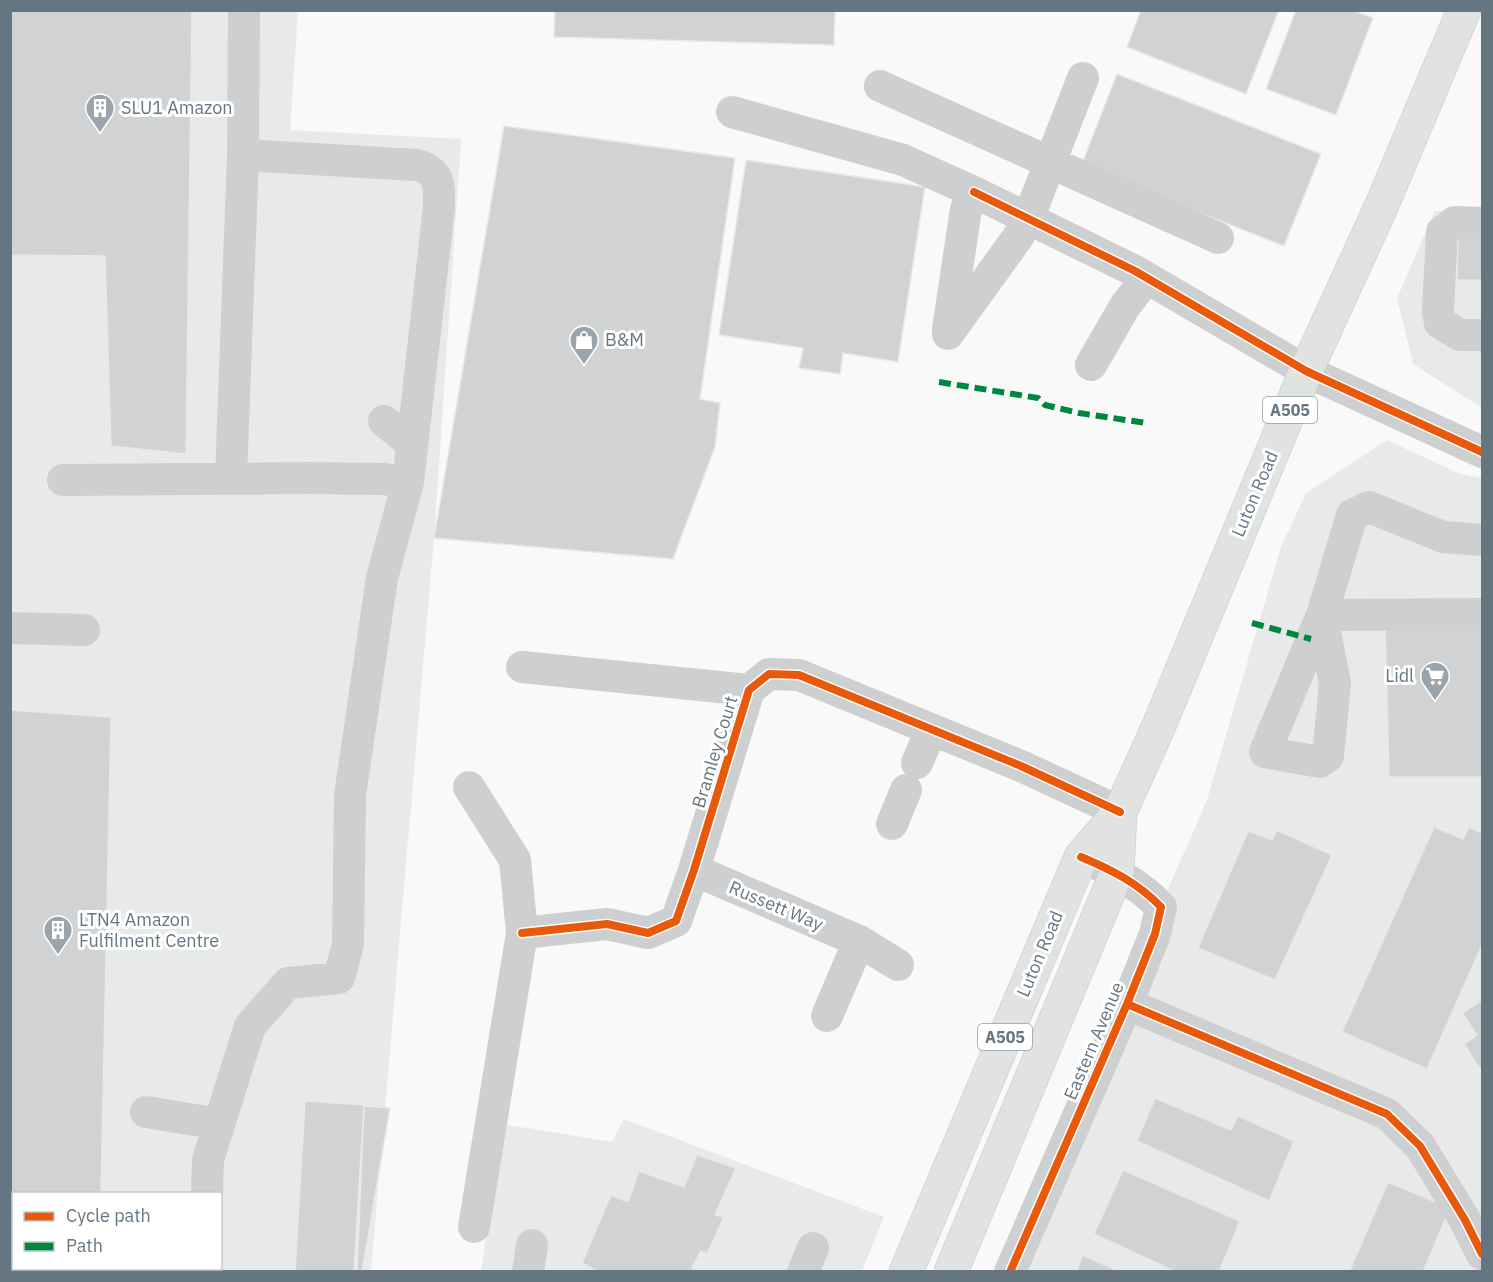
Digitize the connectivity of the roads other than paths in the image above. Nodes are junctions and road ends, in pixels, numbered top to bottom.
1 (244, 10) edge
2 (1464, 10) edge
3 (1083, 78) dead end
4 (880, 86) dead end
5 (732, 112) dead end
6 (243, 155) junction
7 (1049, 164) junction
8 (974, 192) junction
9 (1028, 219) junction
10 (1482, 223) edge
11 (1218, 238) dead end
12 (1146, 279) junction
13 (1482, 335) edge
14 (1091, 365) dead end
15 (1306, 371) junction
16 (384, 421) dead end
17 (412, 444) junction
18 (1482, 452) edge
19 (231, 478) junction
20 (63, 480) dead end
21 (408, 482) junction
22 (1482, 533) edge
23 (1482, 614) edge
24 (10, 628) edge
25 (84, 630) dead end
26 (522, 667) dead end
27 (749, 690) junction
28 (931, 730) junction
29 (469, 787) dead end
30 (1120, 812) junction
31 (892, 824) dead end
32 (1081, 857) junction
33 (694, 870) junction
34 (1117, 872) junction
35 (522, 933) junction
36 (859, 941) junction
37 (898, 965) dead end
38 (1127, 1004) junction
39 (827, 1016) dead end
40 (146, 1112) dead end
41 (219, 1124) junction
42 (207, 1192) edge
43 (474, 1227) dead end
44 (1482, 1254) edge
45 (906, 1272) edge
46 (951, 1272) edge
47 (1010, 1272) edge

1 - 6 street
2 - 15 main road, Luton Road / A505
3 - 7 street
4 - 7 street
5 - 8 street
6 - 17 street
6 - 19 street
7 - 9 street
7 - 11 street
8 - 9 street
8 - 9 street
9 - 12 street
10 - 13 street
12 - 14 street
12 - 15 street
15 - 18 street
15 - 30 main road, Luton Road / A505
16 - 17 street
17 - 21 street
19 - 20 street
19 - 21 street
21 - 41 street
22 - 23 street
24 - 25 street
26 - 27 street, Bramley Court
27 - 28 street, Bramley Court
27 - 33 street, Bramley Court
28 - 30 street, Bramley Court
28 - 31 street
29 - 35 street
30 - 32 main road, Luton Road / A505
30 - 34 main road, Luton Road / A505
32 - 34 street, Eastern Avenue
32 - 45 main road, Luton Road / A505
33 - 35 street, Bramley Court
33 - 36 street, Russett Way
34 - 38 street, Eastern Avenue
34 - 46 main road, Luton Road / A505
35 - 43 street
36 - 37 street, Russett Way
36 - 39 street
38 - 44 street
38 - 47 street, Eastern Avenue
40 - 41 street
41 - 42 street

